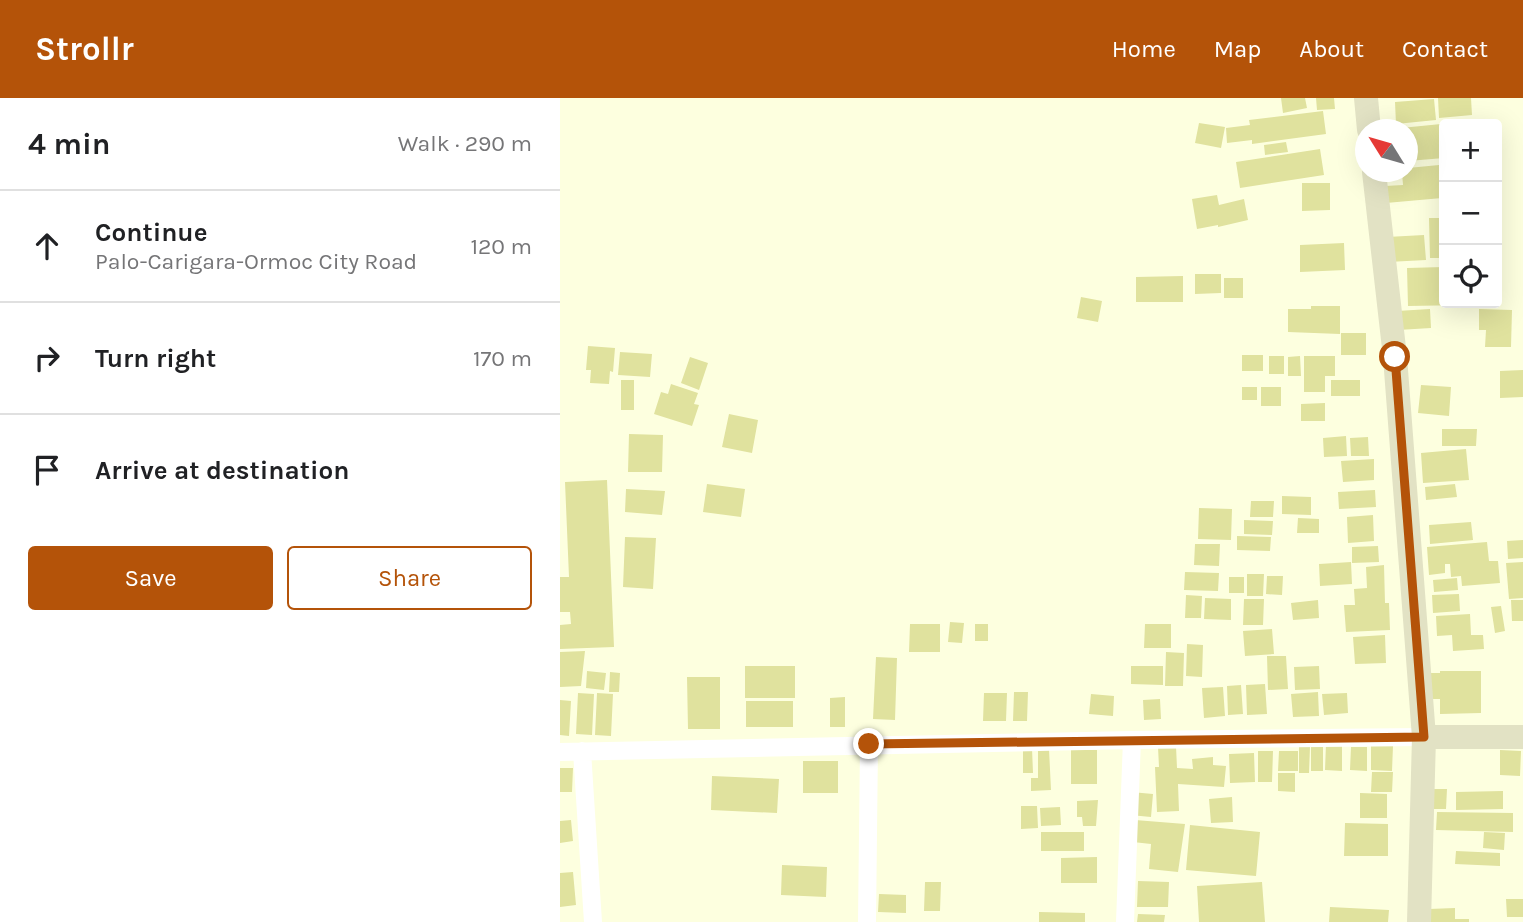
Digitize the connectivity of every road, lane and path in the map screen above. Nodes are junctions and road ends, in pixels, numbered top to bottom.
1 (1366, 98) edge
2 (1369, 119) edge
3 (1375, 182) edge
4 (1424, 737) junction
5 (1523, 737) edge
6 (1132, 740) junction
7 (869, 744) junction
8 (582, 751) junction
9 (560, 752) edge
10 (593, 922) edge
11 (867, 922) edge
12 (1125, 922) edge
13 (1419, 922) edge

1 - 2 main road
3 - 4 main road
4 - 5 main road
4 - 6 street
4 - 13 main road
6 - 7 street
6 - 12 street
7 - 8 street
7 - 11 street
8 - 9 street
8 - 10 street

